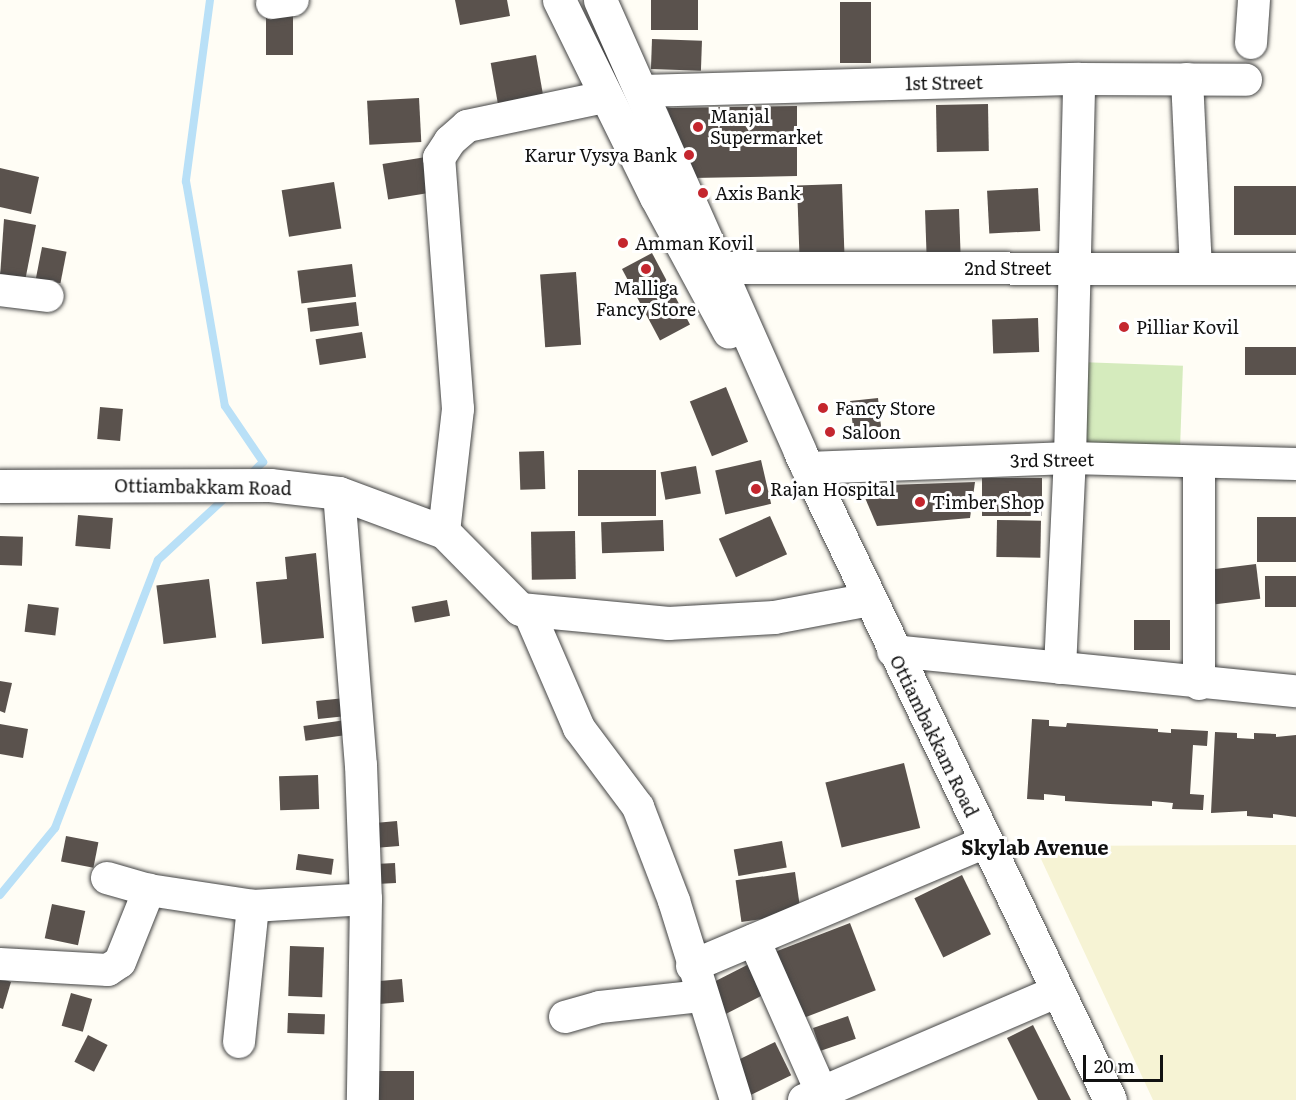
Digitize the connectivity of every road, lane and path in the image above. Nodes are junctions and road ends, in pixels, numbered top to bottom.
1 (559, 0) edge
2 (600, 0) edge
3 (1254, 0) edge
4 (1251, 43) dead end
5 (1080, 79) junction
6 (1187, 79) junction
7 (1245, 80) dead end
8 (642, 90) junction
9 (605, 97) junction
10 (721, 268) junction
11 (1073, 268) junction
12 (1196, 269) junction
13 (1296, 269) edge
14 (0, 291) edge
15 (48, 296) dead end
16 (1070, 458) junction
17 (803, 460) junction
18 (1199, 462) junction
19 (1296, 464) edge
20 (0, 486) edge
21 (339, 493) junction
22 (444, 532) junction
23 (869, 599) junction
24 (528, 610) junction
25 (893, 651) junction
26 (1060, 668) junction
27 (1199, 684) junction
28 (1296, 691) edge
29 (985, 842) junction
30 (107, 878) dead end
31 (149, 890) junction
32 (366, 899) junction
33 (253, 906) junction
34 (754, 940) junction
35 (0, 964) edge
36 (692, 966) junction
37 (1058, 991) junction
38 (702, 996) junction
39 (565, 1017) dead end
40 (239, 1042) dead end
41 (816, 1097) edge
42 (363, 1100) edge
43 (736, 1100) edge
44 (1110, 1100) edge

1 - 9 street, Ottiambakkam Road
2 - 8 street, Ottiambakkam Road
3 - 4 street
5 - 6 street, 1st Street
5 - 8 street, 1st Street
5 - 11 street
6 - 7 street, 1st Street
6 - 12 street
8 - 10 street, Ottiambakkam Road
9 - 17 street, Ottiambakkam Road
9 - 22 street
10 - 11 street, 2nd Street
10 - 17 street, Ottiambakkam Road
11 - 12 street, 2nd Street
11 - 16 street
12 - 13 street, 2nd Street
14 - 15 street
16 - 17 street, 3rd Street
16 - 18 street, 3rd Street
16 - 26 street
17 - 23 street, Ottiambakkam Road
18 - 19 street, 3rd Street
18 - 27 street
20 - 21 street, Ottiambakkam Road
21 - 22 street, Ottiambakkam Road
21 - 32 street
22 - 24 street, Ottiambakkam Road
23 - 24 street
23 - 25 street, Ottiambakkam Road
24 - 36 street
25 - 26 street
25 - 29 street, Ottiambakkam Road
26 - 27 street
27 - 28 street
29 - 34 street
29 - 37 street, Ottiambakkam Road
30 - 31 street
31 - 33 street
31 - 35 street
32 - 33 street
32 - 42 street
33 - 40 street
34 - 36 street
34 - 41 street
36 - 38 street
37 - 41 street
37 - 44 street, Ottiambakkam Road
38 - 39 street
38 - 43 street

